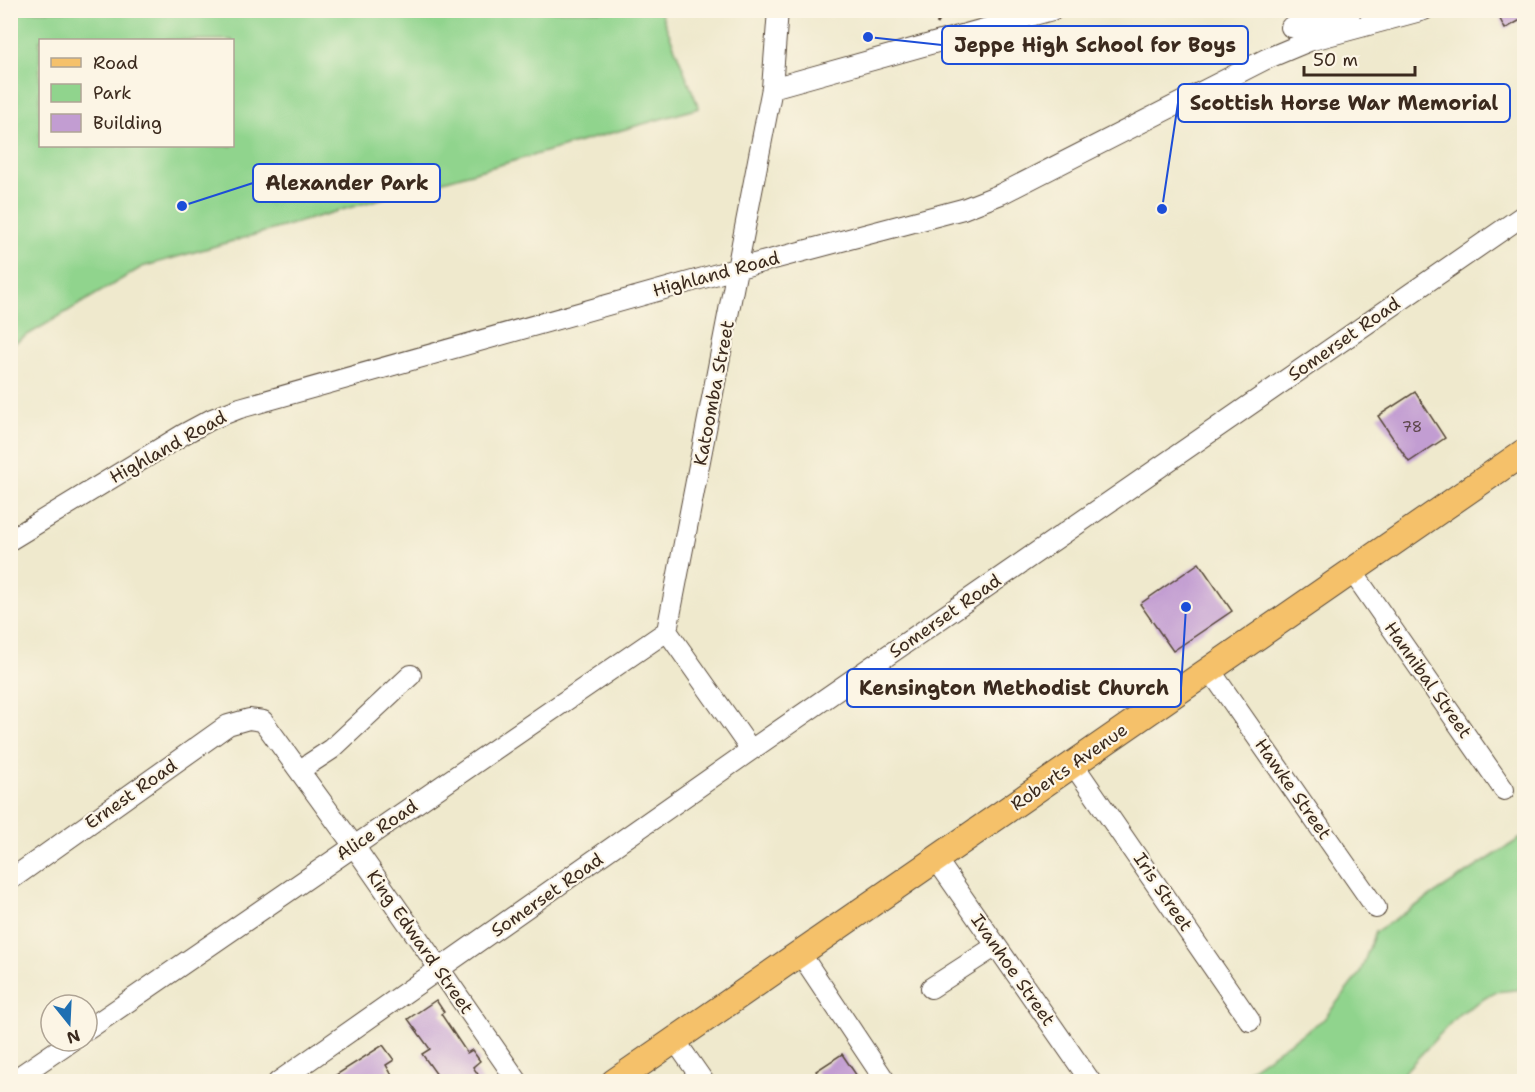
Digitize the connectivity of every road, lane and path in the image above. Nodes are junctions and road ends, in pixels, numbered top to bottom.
1 (778, 10) edge
2 (1052, 10) edge
3 (1352, 10) edge
4 (1424, 10) edge
5 (1291, 27) dead end
6 (772, 88) junction
7 (1524, 215) edge
8 (739, 268) junction
9 (1524, 452) edge
10 (10, 540) edge
11 (1352, 571) junction
12 (667, 631) junction
13 (1210, 670) junction
14 (411, 675) dead end
15 (256, 718) joint
16 (751, 750) junction
17 (1073, 764) junction
18 (300, 770) junction
19 (1504, 789) dead end
20 (354, 846) junction
21 (936, 859) junction
22 (10, 880) edge
23 (1376, 908) dead end
24 (996, 946) junction
25 (800, 953) junction
26 (440, 970) junction
27 (931, 988) dead end
28 (1250, 1021) dead end
29 (99, 1022) edge
30 (674, 1039) junction
31 (53, 1053) edge
32 (11, 1082) edge
33 (278, 1082) edge
34 (518, 1082) edge
35 (614, 1082) edge
36 (704, 1082) edge
37 (886, 1082) edge
38 (1091, 1082) edge

1 - 6 street, Katoomba Street
2 - 6 street
3 - 5 street
4 - 8 street, Highland Road
6 - 8 street, Katoomba Street
7 - 16 street, Somerset Road
8 - 10 street, Highland Road
8 - 12 street, Katoomba Street
9 - 11 main road, Roberts Avenue
11 - 13 main road, Roberts Avenue
11 - 19 street, Hannibal Street
12 - 16 street
12 - 20 street, Alice Road
13 - 17 main road, Roberts Avenue
13 - 23 street, Hawke Street
14 - 18 street
15 - 18 street, King Edward Street
15 - 22 street, Ernest Road
16 - 26 street, Somerset Road
17 - 21 main road, Roberts Avenue
17 - 28 street, Iris Street
18 - 20 street, King Edward Street
20 - 26 street, King Edward Street
20 - 29 street, Alice Road
21 - 24 street, Ivanhoe Street
21 - 25 main road, Roberts Avenue
24 - 27 street
24 - 38 street, Ivanhoe Street
25 - 30 main road, Roberts Avenue
25 - 37 street
26 - 33 street, Somerset Road
26 - 34 street, King Edward Street
30 - 35 main road, Roberts Avenue
30 - 36 street
31 - 32 street

